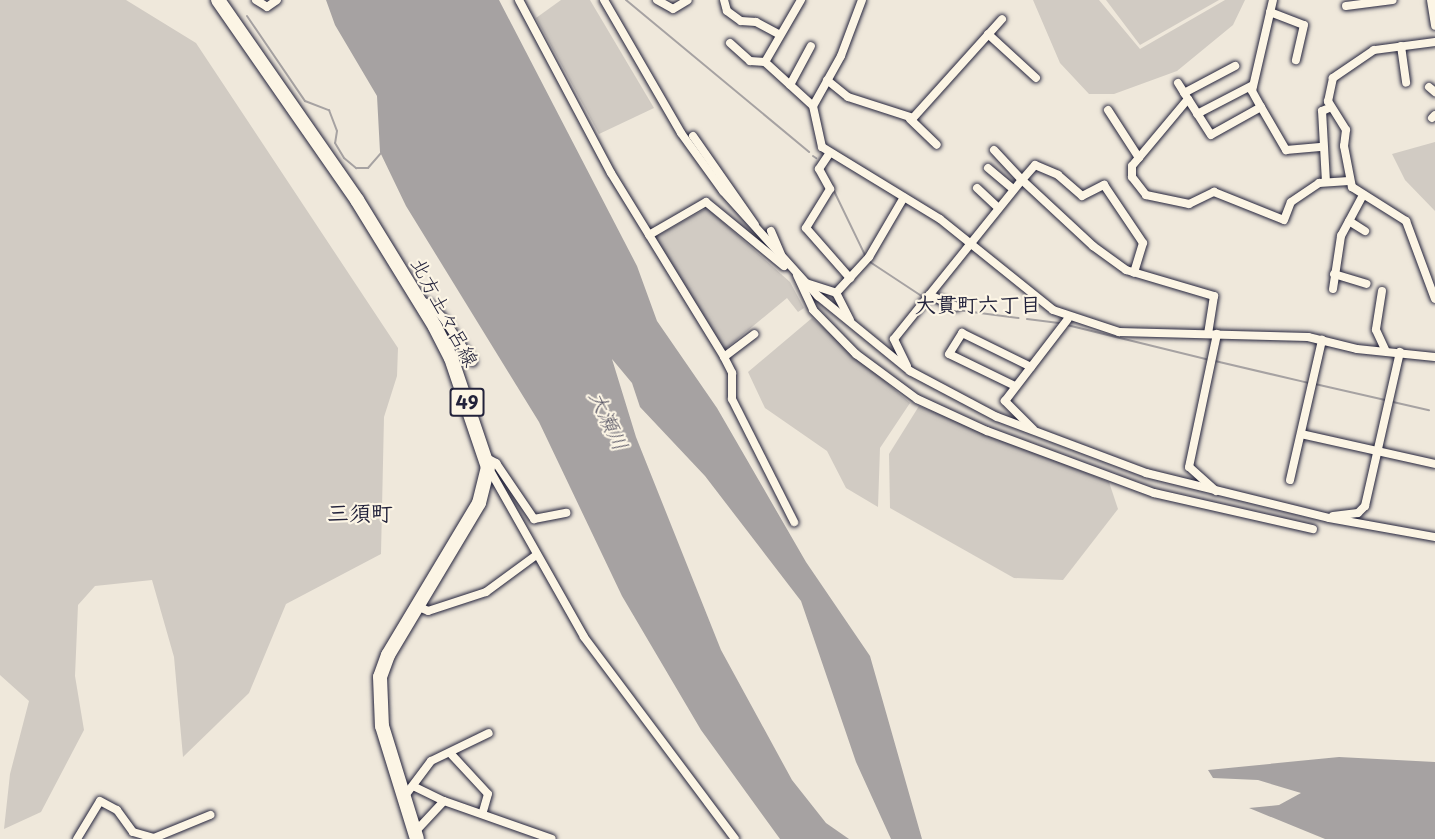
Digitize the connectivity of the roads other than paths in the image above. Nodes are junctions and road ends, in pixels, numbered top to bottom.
1 (218, 0) edge
2 (255, 0) edge
3 (277, 0) edge
4 (519, 0) edge
5 (604, 0) edge
6 (657, 0) edge
7 (688, 0) edge
8 (724, 0) edge
9 (801, 0) edge
10 (862, 0) edge
11 (1273, 0) edge
12 (1393, 0) edge
13 (1431, 0) edge
14 (1346, 6) dead end
15 (1270, 12) junction
16 (1002, 19) dead end
17 (1435, 26) edge
18 (988, 34) junction
19 (780, 35) junction
20 (1435, 42) edge
21 (730, 44) dead end
22 (811, 46) dead end
23 (1401, 46) junction
24 (1296, 60) dead end
25 (765, 62) junction
26 (1235, 66) dead end
27 (1036, 78) dead end
28 (827, 80) junction
29 (1178, 83) dead end
30 (1406, 83) dead end
31 (790, 85) junction
32 (1253, 85) junction
33 (1186, 96) junction
34 (813, 106) junction
35 (1261, 107) junction
36 (1329, 108) junction
37 (1108, 110) dead end
38 (1197, 114) junction
39 (910, 119) junction
40 (693, 136) dead end
41 (937, 146) dead end
42 (1323, 147) junction
43 (994, 150) dead end
44 (829, 154) junction
45 (1139, 158) junction
46 (988, 168) dead end
47 (1022, 180) junction
48 (1349, 181) junction
49 (1326, 182) junction
50 (977, 188) dead end
51 (1013, 189) junction
52 (1363, 195) junction
53 (904, 196) junction
54 (996, 206) junction
55 (1349, 221) junction
56 (771, 231) dead end
57 (1365, 231) dead end
58 (757, 232) junction
59 (649, 235) junction
60 (969, 242) junction
61 (785, 263) junction
62 (1134, 273) junction
63 (1334, 274) junction
64 (797, 275) junction
65 (850, 278) junction
66 (805, 283) junction
67 (1367, 284) dead end
68 (1333, 289) dead end
69 (1382, 291) dead end
70 (836, 293) junction
71 (929, 294) junction
72 (1435, 299) edge
73 (420, 301) junction
74 (957, 307) dead end
75 (1068, 319) junction
76 (855, 328) junction
77 (754, 334) dead end
78 (1213, 334) junction
79 (1322, 340) junction
80 (1386, 351) junction
81 (1400, 352) junction
82 (724, 357) junction
83 (1435, 357) edge
84 (473, 362) dead end
85 (1031, 367) junction
86 (907, 369) junction
87 (1015, 386) junction
88 (1038, 433) junction
89 (1301, 434) junction
90 (1377, 451) junction
91 (487, 462) junction
92 (1435, 464) edge
93 (1290, 480) dead end
94 (1218, 493) junction
95 (566, 513) dead end
96 (1329, 518) junction
97 (794, 522) dead end
98 (1313, 530) dead end
99 (1435, 537) edge
100 (535, 556) junction
101 (417, 606) junction
102 (489, 733) dead end
103 (451, 754) junction
104 (415, 786) junction
105 (405, 797) junction
106 (444, 801) junction
107 (483, 812) junction
108 (210, 815) dead end
109 (416, 835) edge
110 (77, 839) edge
111 (552, 839) edge
112 (735, 839) edge

1 - 73 main road, 北方土々呂線 / 49
2 - 3 street
4 - 59 street
5 - 58 street
6 - 7 street
8 - 19 street
9 - 19 street
10 - 28 street
11 - 15 street
12 - 14 street
13 - 17 street
15 - 24 street
15 - 32 street
16 - 18 street
18 - 27 street
18 - 39 street
19 - 25 street
20 - 23 street
21 - 25 street
22 - 31 street
23 - 30 street
23 - 36 street
25 - 31 street
26 - 33 street
28 - 34 street
28 - 39 street
29 - 33 street
31 - 34 street
32 - 35 street
32 - 38 street
33 - 38 street
33 - 45 street
34 - 44 street
35 - 38 street
35 - 42 street
36 - 42 street
36 - 48 street
37 - 45 street
39 - 41 street
40 - 58 street
42 - 49 street
43 - 47 street
44 - 53 street
44 - 65 street
45 - 49 street
46 - 51 street
47 - 51 street
47 - 62 street
47 - 62 street
48 - 49 street
48 - 52 street
50 - 54 street
51 - 54 street
52 - 55 street
52 - 72 street
53 - 60 street
53 - 65 street
54 - 60 street
55 - 57 street
55 - 63 street
56 - 61 street
58 - 61 street
59 - 61 street
59 - 82 street
60 - 71 street
60 - 75 street
61 - 64 street
62 - 78 street
63 - 67 street
63 - 68 street
64 - 66 street
64 - 98 street
65 - 70 street
66 - 70 street
66 - 76 street
69 - 80 street
70 - 76 street
71 - 74 street
71 - 86 street
73 - 84 street
73 - 91 main road, 北方土々呂線 / 49
75 - 78 street
75 - 85 street
76 - 86 street
77 - 82 street
78 - 79 street
78 - 94 street
79 - 80 street
79 - 89 street
80 - 81 street
81 - 83 street
81 - 90 street
82 - 97 street
85 - 87 street
85 - 87 street
86 - 88 street
87 - 88 street
88 - 94 street
89 - 90 street
89 - 93 street
90 - 92 street
90 - 96 street
91 - 95 street
91 - 100 street
91 - 101 main road
94 - 96 street
96 - 99 street
100 - 101 street
100 - 112 street
101 - 105 main road
102 - 103 street
103 - 104 street
103 - 107 street
104 - 105 street
104 - 106 street
105 - 109 main road
106 - 107 street
106 - 109 street
107 - 111 street
108 - 110 street

